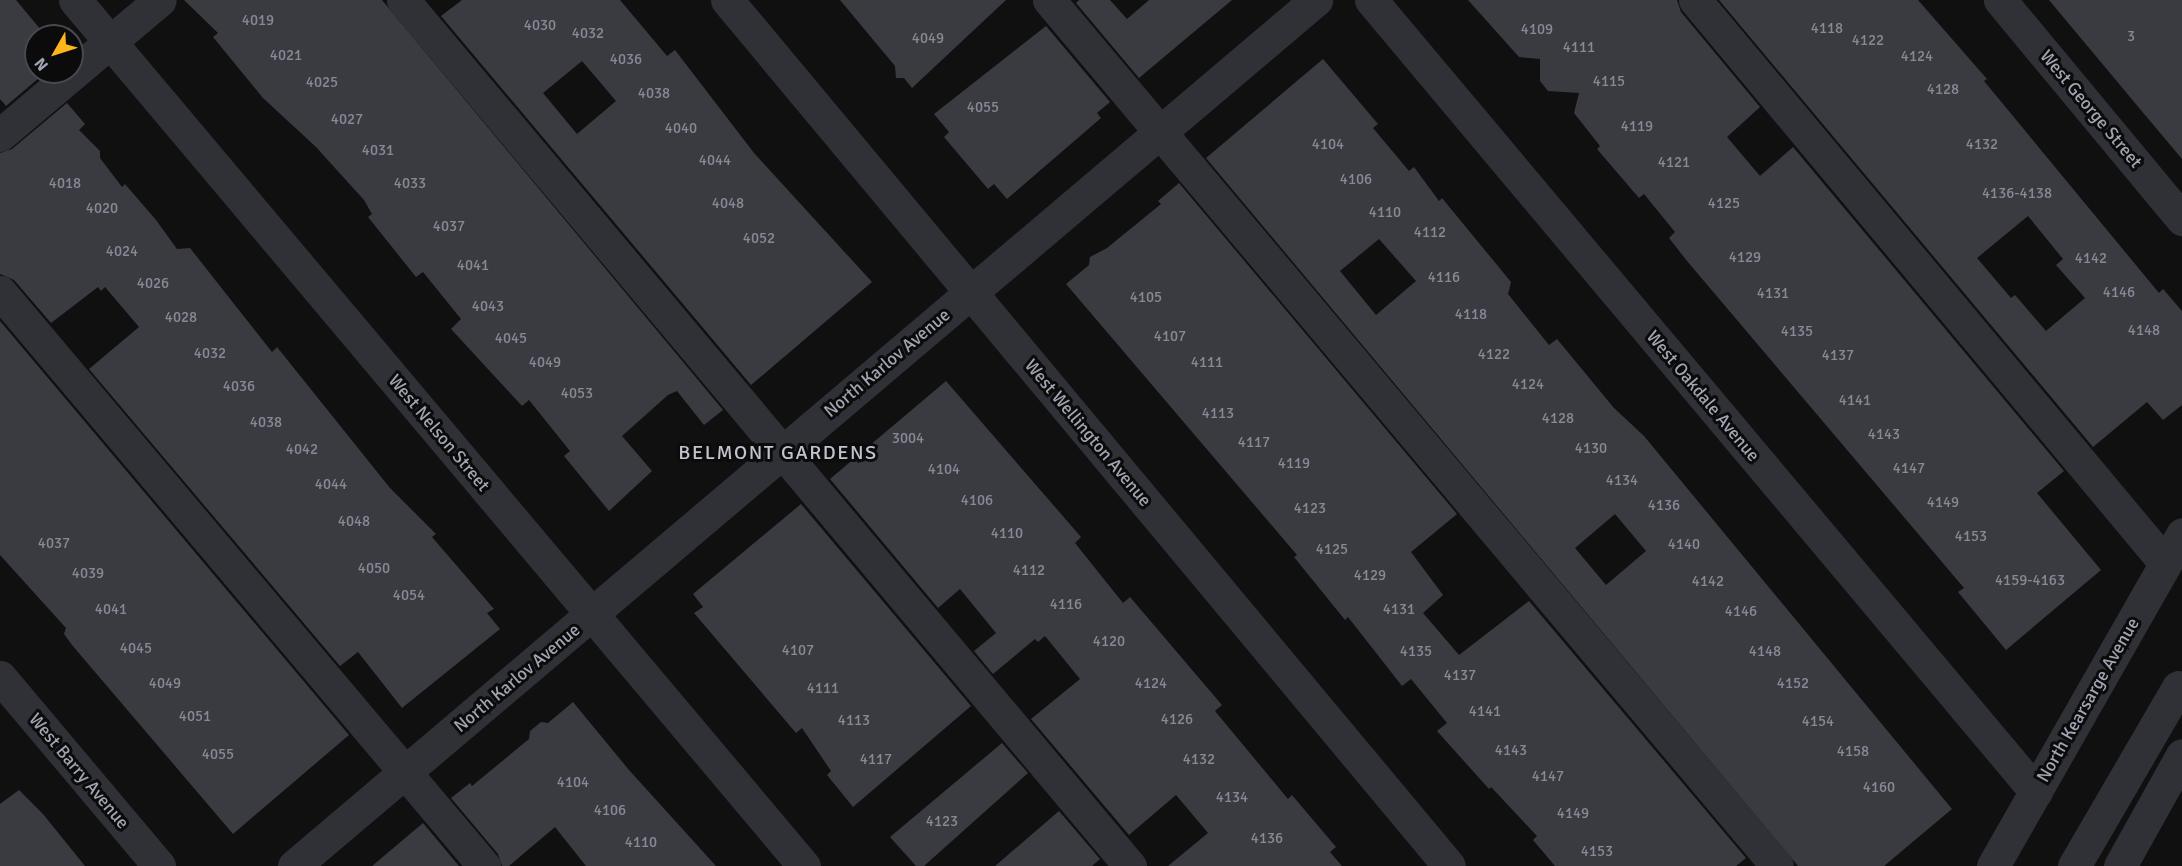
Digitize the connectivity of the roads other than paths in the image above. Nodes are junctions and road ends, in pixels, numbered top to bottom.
1 (75, 0) edge
2 (160, 0) edge
3 (404, 0) edge
4 (727, 0) edge
5 (1049, 0) edge
6 (1316, 0) edge
7 (1371, 0) edge
8 (1695, 0) edge
9 (2000, 0) edge
10 (110, 42) junction
11 (1160, 132) junction
12 (0, 135) edge
13 (2182, 219) edge
14 (0, 292) edge
15 (971, 292) junction
16 (782, 453) junction
17 (2182, 534) edge
18 (2165, 563) junction
19 (591, 614) junction
20 (0, 677) edge
21 (2174, 685) edge
22 (2182, 755) edge
23 (405, 773) junction
24 (2036, 792) junction
25 (159, 866) edge
26 (294, 866) edge
27 (483, 866) edge
28 (804, 866) edge
29 (1130, 866) edge
30 (1449, 866) edge
31 (1777, 866) edge
32 (1993, 866) edge
33 (2074, 866) edge
34 (2120, 866) edge

1 - 10 street, West Nelson Street
2 - 10 street
3 - 16 street
4 - 15 street, West Wellington Avenue
5 - 11 street
6 - 11 street, North Karlov Avenue
7 - 24 street, West Oakdale Avenue
8 - 18 street
9 - 13 street, West George Street
10 - 12 street
10 - 19 street, West Nelson Street
11 - 15 street, North Karlov Avenue
11 - 31 street
14 - 23 street
15 - 16 street, North Karlov Avenue
15 - 30 street, West Wellington Avenue
16 - 19 street, North Karlov Avenue
16 - 29 street
17 - 18 street, North Kearsarge Avenue
18 - 24 street, North Kearsarge Avenue
19 - 23 street, North Karlov Avenue
19 - 28 street, West Nelson Street
20 - 25 street, West Barry Avenue
21 - 33 street
22 - 34 street
23 - 26 street, North Karlov Avenue
23 - 27 street
24 - 32 street, North Kearsarge Avenue

